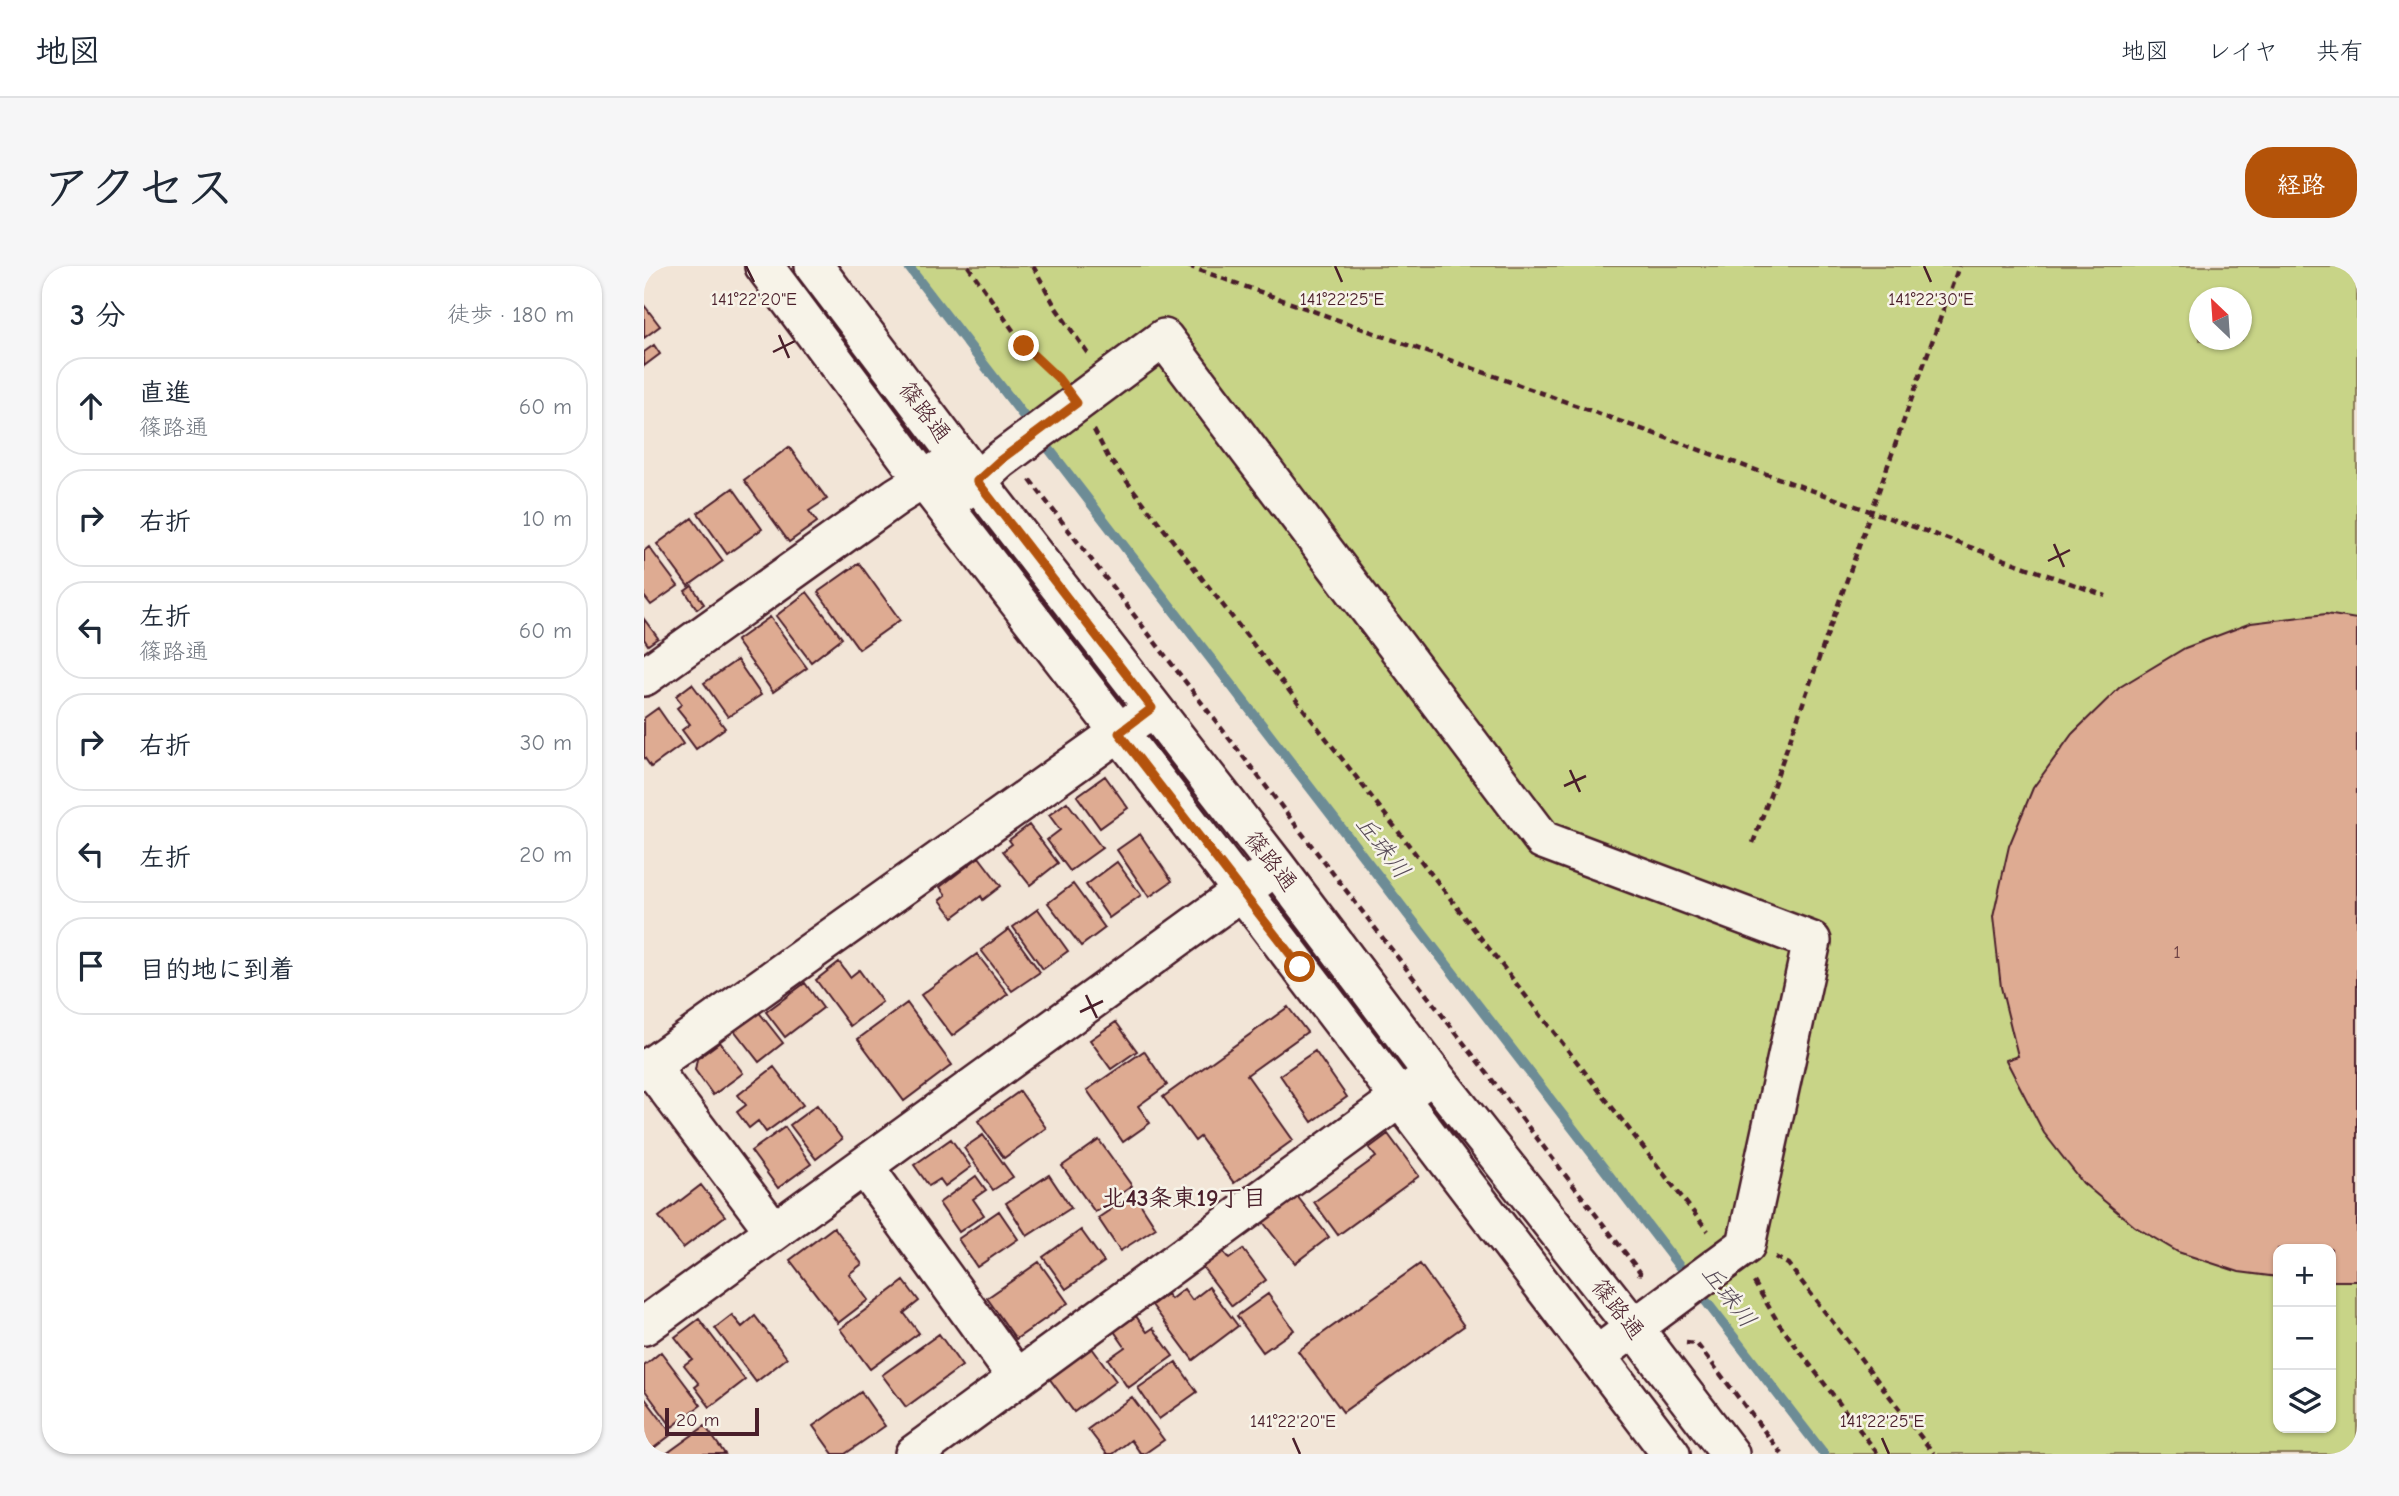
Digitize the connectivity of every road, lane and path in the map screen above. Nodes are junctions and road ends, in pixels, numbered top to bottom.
1 (764, 266) edge
2 (814, 266) edge
3 (968, 266) edge
4 (1032, 266) edge
5 (1188, 266) edge
6 (1959, 266) edge
7 (1088, 354) dead end
8 (1065, 411) junction
9 (1017, 465) junction
10 (968, 469) junction
11 (934, 492) junction
12 (1871, 512) junction
13 (2106, 596) dead end
14 (644, 677) edge
15 (1152, 708) junction
16 (1119, 733) junction
17 (1753, 843) dead end
18 (1276, 866) junction
19 (1242, 891) junction
20 (647, 1069) edge
21 (1432, 1073) junction
22 (1400, 1100) junction
23 (864, 1166) junction
24 (774, 1231) junction
25 (1708, 1231) dead end
26 (1788, 1264) dead end
27 (1759, 1287) dead end
28 (1644, 1307) junction
29 (644, 1326) edge
30 (1684, 1343) dead end
31 (1597, 1356) junction
32 (1017, 1378) junction
33 (914, 1454) edge
34 (1671, 1454) edge
35 (1730, 1454) edge
36 (1782, 1454) edge
37 (1878, 1454) edge
38 (1934, 1454) edge

1 - 11 street, 篠路通
2 - 10 street, 篠路通
3 - 8 path
4 - 7 path
5 - 12 path
6 - 12 path
8 - 9 street
8 - 25 path
8 - 28 street
9 - 10 street
9 - 28 path
10 - 11 street
10 - 15 street, 篠路通
11 - 14 street
11 - 16 street, 篠路通
12 - 13 path
12 - 17 path
15 - 16 street
15 - 18 street, 篠路通
16 - 19 street, 篠路通
16 - 20 street
18 - 19 street
18 - 21 street, 篠路通
19 - 22 street, 篠路通
19 - 23 street
20 - 24 street
21 - 22 street
21 - 28 street, 篠路通
22 - 31 street, 篠路通
22 - 32 street
23 - 24 street
23 - 32 street
24 - 29 street
26 - 38 path
27 - 37 path
28 - 31 street
28 - 35 street, 篠路通
30 - 36 path
31 - 34 street, 篠路通
32 - 33 street

